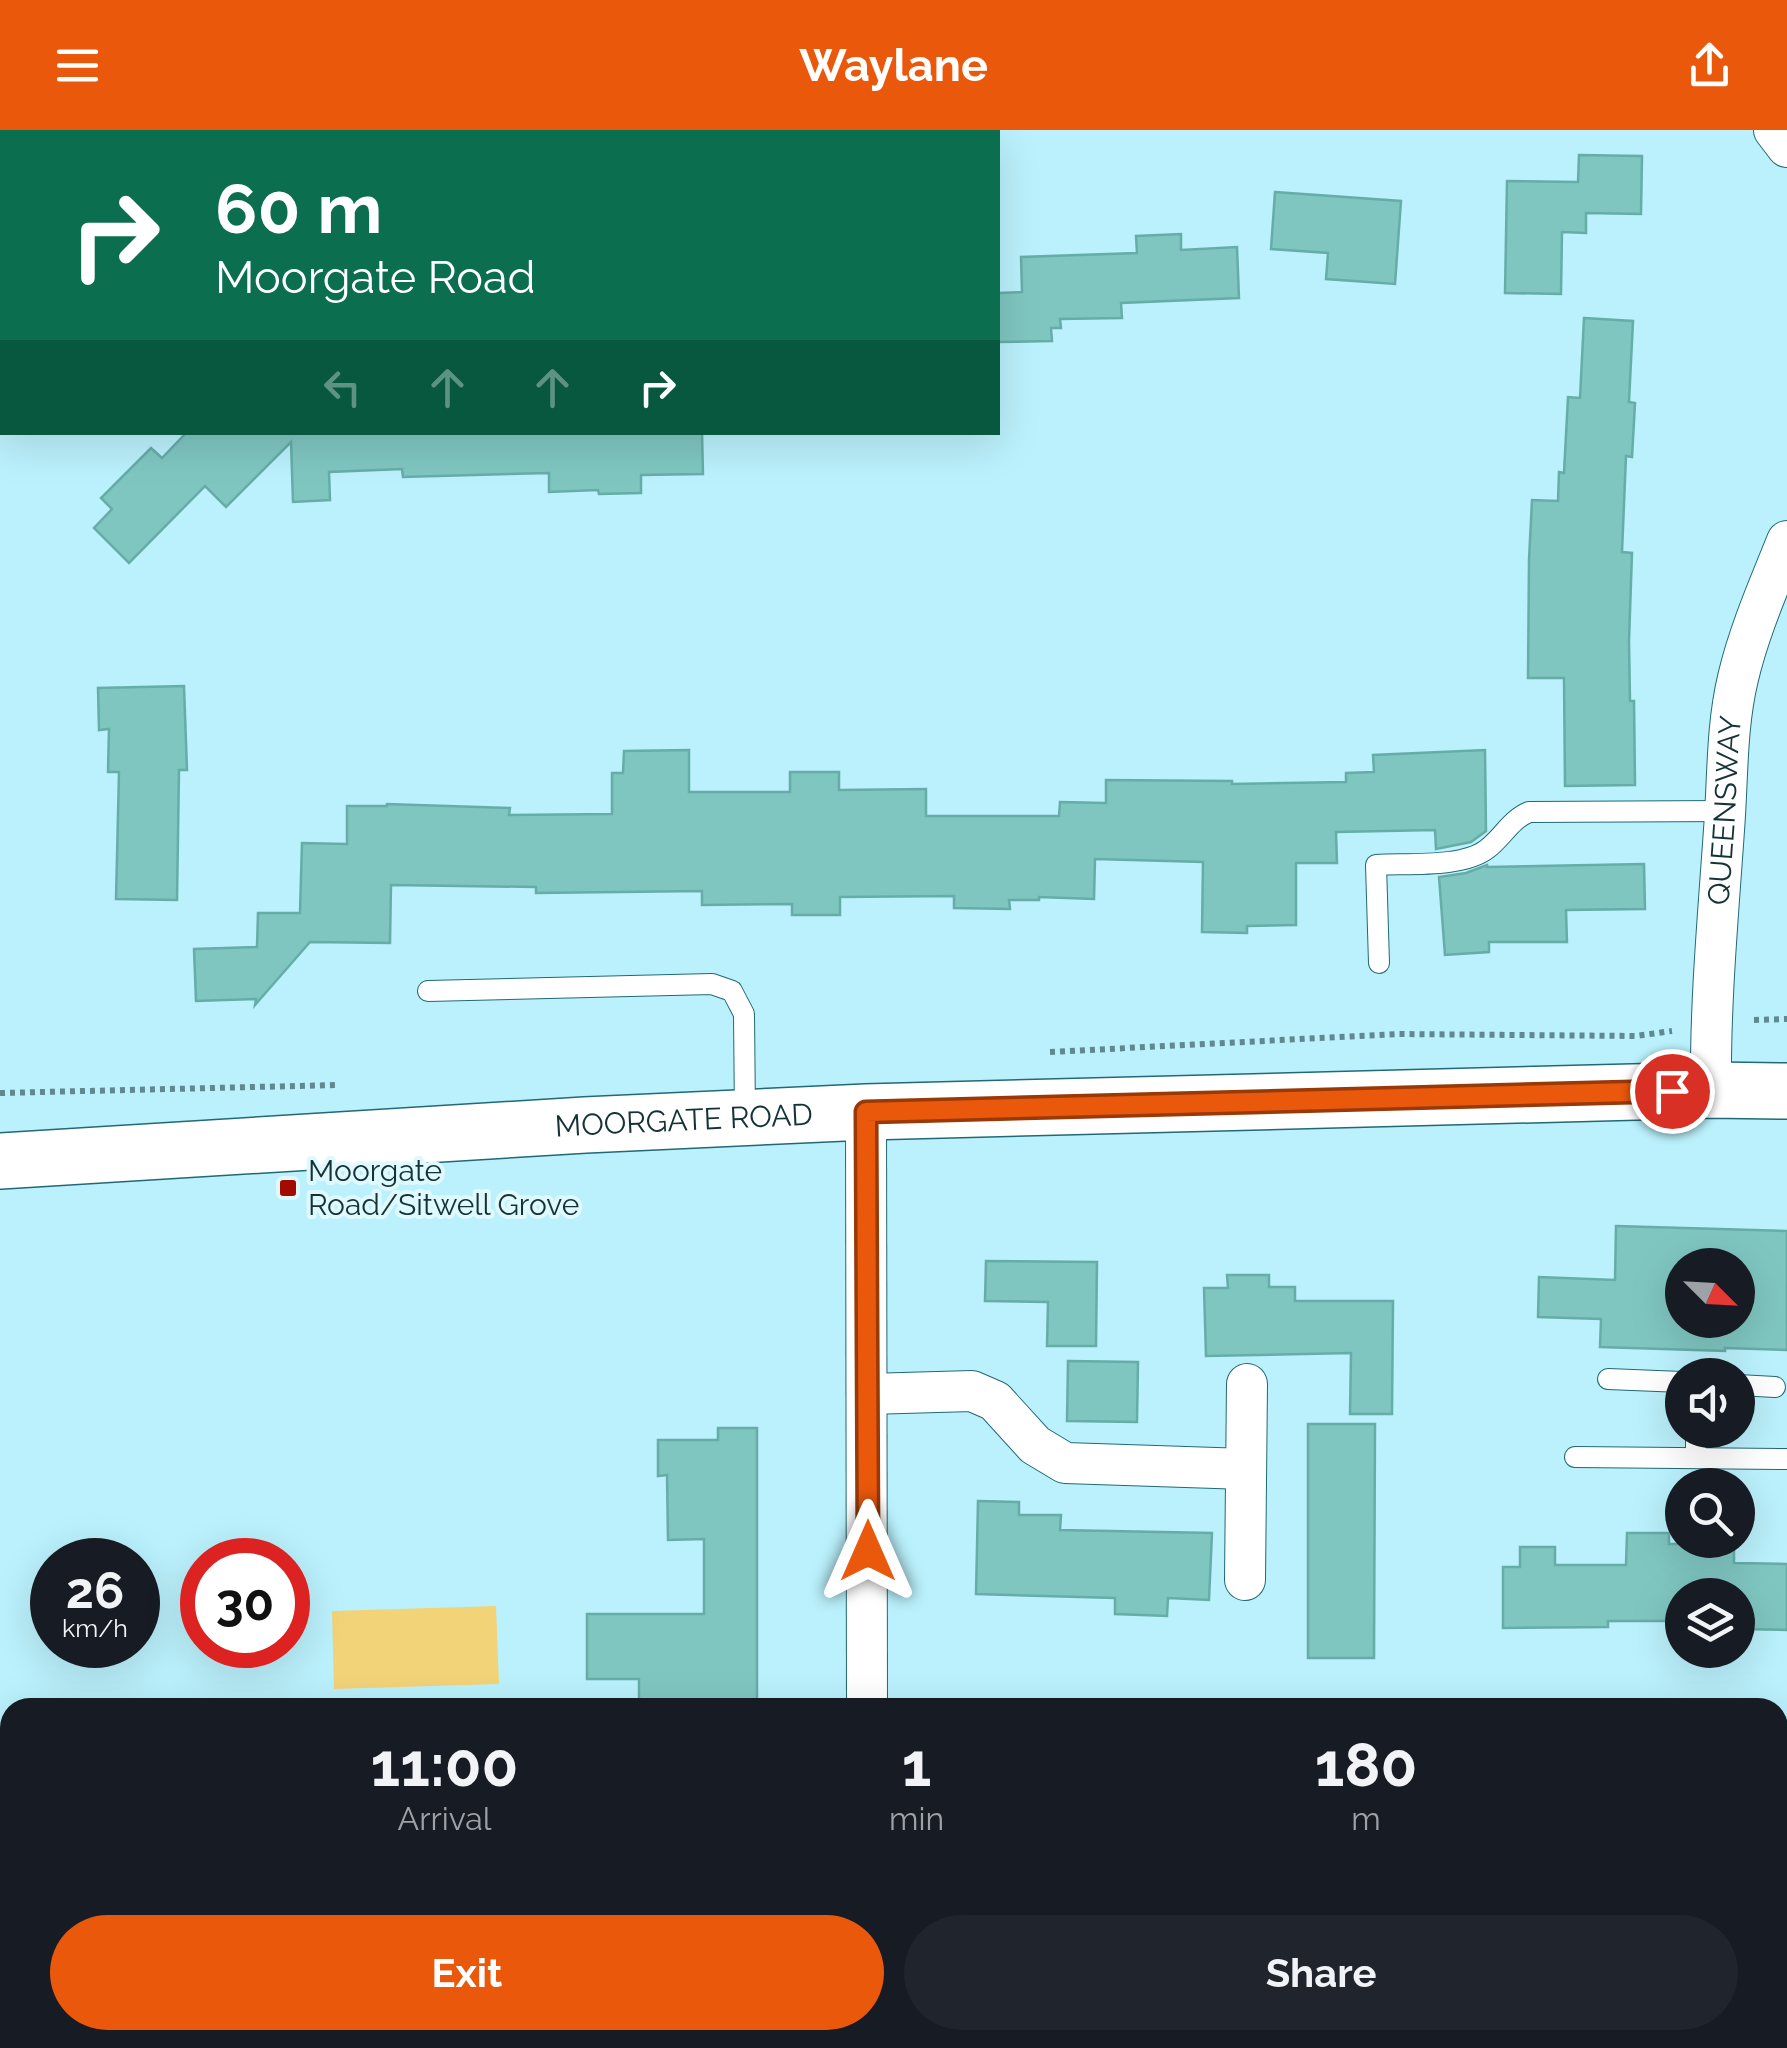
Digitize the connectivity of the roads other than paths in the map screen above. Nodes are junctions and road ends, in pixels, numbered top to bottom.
1 (1774, 130) edge
2 (1787, 147) edge
3 (1787, 541) edge
4 (1726, 811) junction
5 (1379, 964) dead end
6 (428, 991) dead end
7 (1711, 1090) junction
8 (1787, 1091) edge
9 (866, 1112) junction
10 (745, 1118) junction
11 (0, 1161) edge
12 (1608, 1380) dead end
13 (1665, 1382) edge
14 (1247, 1384) dead end
15 (1755, 1386) edge
16 (1775, 1387) dead end
17 (868, 1394) junction
18 (1696, 1448) edge
19 (1576, 1457) dead end
20 (1696, 1458) junction
21 (1787, 1459) edge
22 (1246, 1470) junction
23 (1245, 1580) dead end
24 (867, 1698) edge

1 - 2 street
3 - 4 street, QUEENSWAY
4 - 5 lane
4 - 7 street, QUEENSWAY
6 - 10 lane
7 - 8 main road, MOORGATE ROAD
7 - 9 main road, MOORGATE ROAD
9 - 10 main road, MOORGATE ROAD
9 - 17 street
10 - 11 main road, MOORGATE ROAD
12 - 13 lane
14 - 22 street
15 - 16 lane
17 - 22 street
17 - 24 street
18 - 20 lane
19 - 20 lane
20 - 21 lane
22 - 23 street

